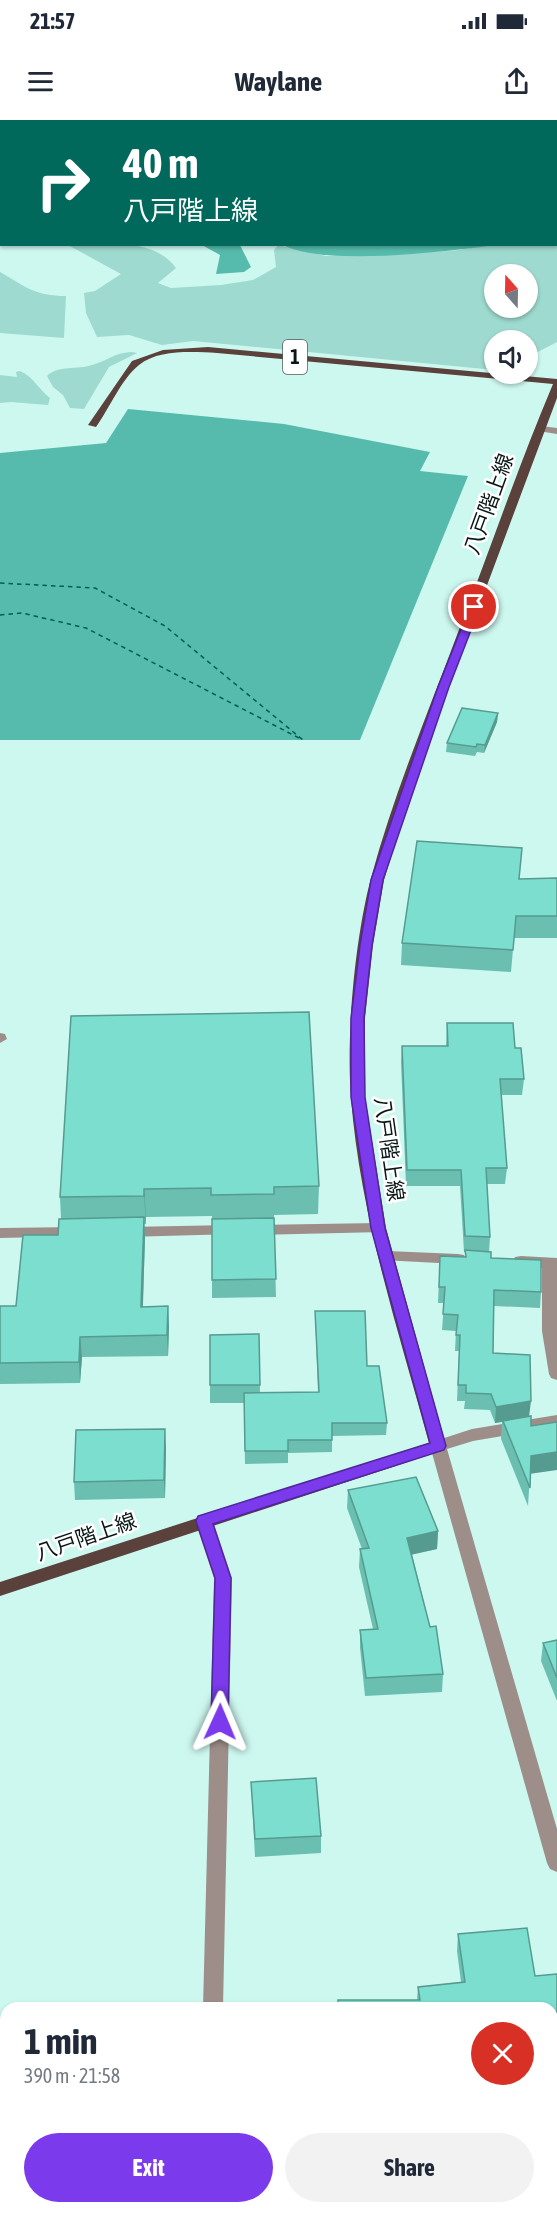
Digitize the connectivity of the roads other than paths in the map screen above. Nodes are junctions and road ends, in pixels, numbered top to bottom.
1 (557, 384) edge
2 (93, 425) dead end
3 (541, 429) junction
4 (557, 431) edge
5 (378, 1228) junction
6 (0, 1233) edge
7 (387, 1256) junction
8 (468, 1259) edge
9 (503, 1261) edge
10 (553, 1263) edge
11 (557, 1374) edge
12 (557, 1421) edge
13 (438, 1446) junction
14 (204, 1521) junction
15 (0, 1589) edge
16 (557, 1863) edge
17 (213, 2002) edge

1 - 2 main road, 八戸階上線 / 1
1 - 3 main road, 八戸階上線 / 1
3 - 4 street
3 - 5 main road, 八戸階上線 / 1
5 - 6 street
5 - 7 main road, 八戸階上線 / 1
7 - 8 street
7 - 13 main road, 八戸階上線 / 1
9 - 10 street
10 - 11 street
12 - 13 street
13 - 14 main road, 八戸階上線
13 - 16 street
14 - 15 main road, 八戸階上線
14 - 17 street

